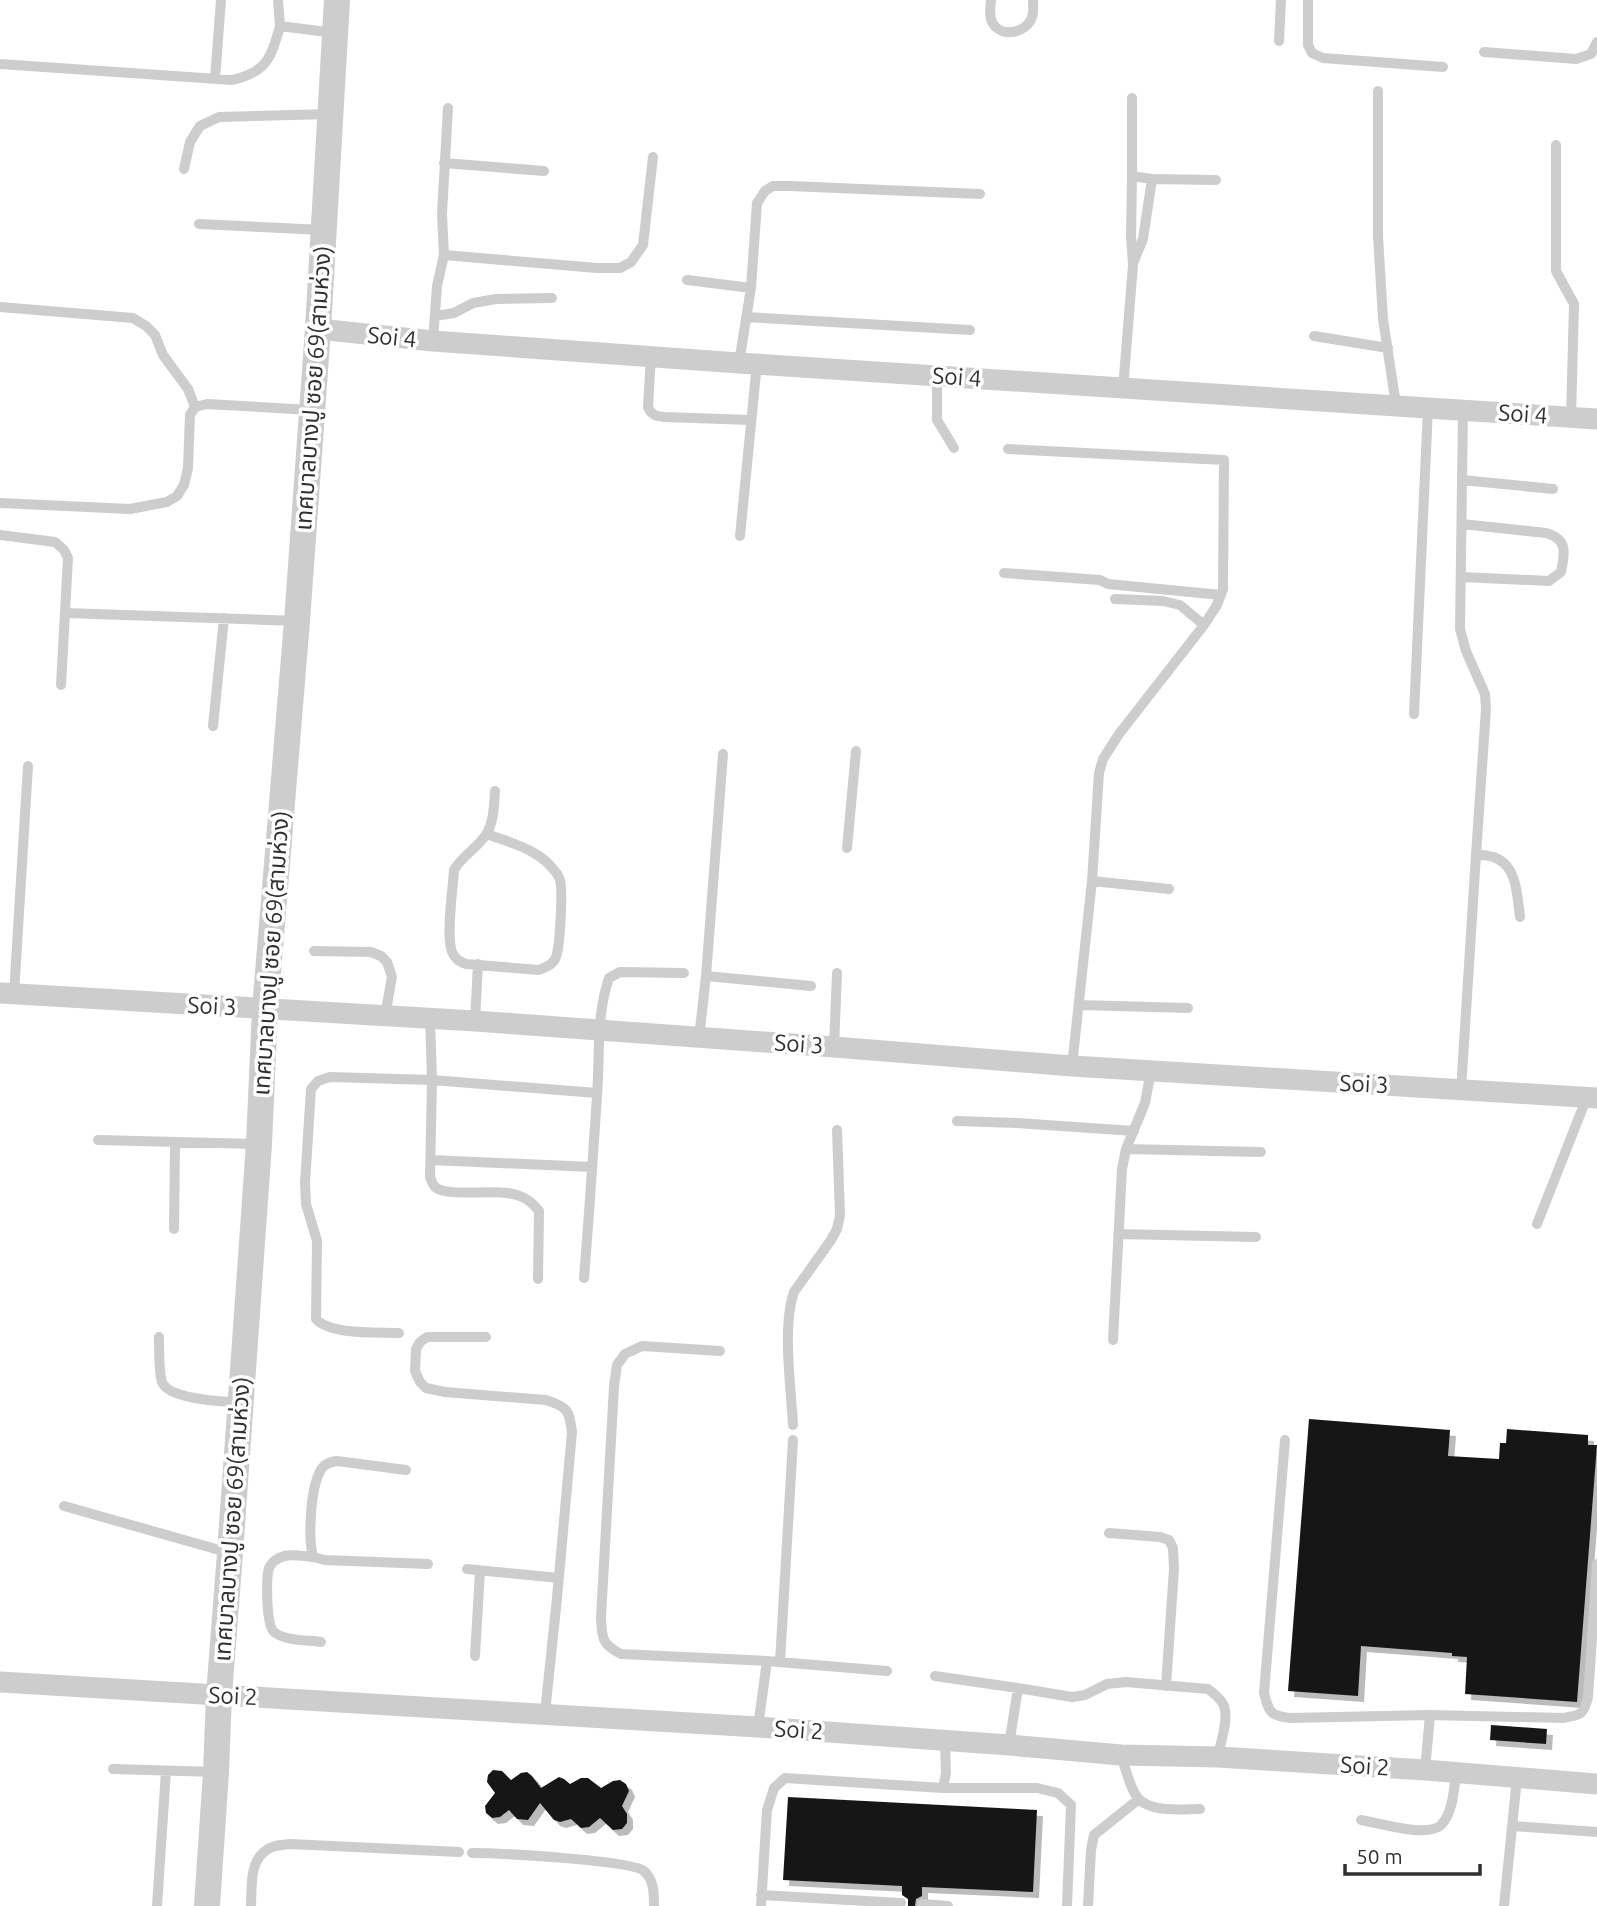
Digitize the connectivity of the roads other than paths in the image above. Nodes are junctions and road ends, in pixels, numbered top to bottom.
1 (221, 0) edge
2 (278, 0) edge
3 (337, 0) edge
4 (991, 0) edge
5 (1033, 0) edge
6 (1281, 0) edge
7 (1308, 0) edge
8 (280, 26) junction
9 (335, 33) junction
10 (1279, 41) dead end
11 (1597, 42) edge
12 (1484, 52) dead end
13 (0, 64) edge
14 (1443, 66) dead end
15 (215, 79) junction
16 (1378, 91) dead end
17 (1132, 98) dead end
18 (448, 108) dead end
19 (331, 114) junction
20 (1556, 145) dead end
21 (653, 157) dead end
22 (444, 163) junction
23 (184, 169) dead end
24 (544, 171) dead end
25 (1132, 176) junction
26 (1152, 179) junction
27 (1216, 180) dead end
28 (980, 194) dead end
29 (199, 224) dead end
30 (324, 230) junction
31 (444, 255) junction
32 (1133, 265) junction
33 (687, 280) dead end
34 (751, 288) junction
35 (552, 298) dead end
36 (0, 307) edge
37 (435, 316) junction
38 (746, 317) junction
39 (318, 329) junction
40 (970, 330) dead end
41 (1314, 336) dead end
42 (433, 341) junction
43 (1388, 348) junction
44 (651, 356) junction
45 (748, 363) junction
46 (937, 375) junction
47 (1123, 389) junction
48 (1396, 405) junction
49 (195, 407) junction
50 (1428, 408) junction
51 (312, 410) junction
52 (1463, 410) junction
53 (1571, 417) junction
54 (1597, 419) edge
55 (751, 420) junction
56 (954, 448) dead end
57 (1008, 449) dead end
58 (1462, 480) junction
59 (1553, 489) dead end
60 (0, 503) edge
61 (1462, 524) junction
62 (0, 535) edge
63 (740, 537) dead end
64 (1004, 573) dead end
65 (1461, 577) junction
66 (1221, 595) junction
67 (1115, 599) dead end
68 (66, 613) junction
69 (224, 618) junction
70 (297, 621) junction
71 (1205, 625) junction
72 (61, 685) dead end
73 (1414, 714) dead end
74 (213, 726) dead end
75 (856, 751) dead end
76 (723, 754) dead end
77 (28, 766) dead end
78 (495, 791) dead end
79 (487, 834) junction
80 (847, 848) dead end
81 (1476, 855) junction
82 (1092, 881) junction
83 (1169, 889) dead end
84 (1520, 917) dead end
85 (314, 951) dead end
86 (478, 964) junction
87 (684, 973) dead end
88 (837, 973) dead end
89 (706, 976) junction
90 (811, 986) dead end
91 (7, 994) edge
92 (1079, 1005) junction
93 (1188, 1008) dead end
94 (265, 1009) junction
95 (385, 1016) junction
96 (430, 1020) junction
97 (475, 1021) junction
98 (599, 1031) junction
99 (699, 1038) junction
100 (834, 1046) junction
101 (1072, 1066) junction
102 (1151, 1071) junction
103 (432, 1080) junction
104 (1461, 1090) junction
105 (597, 1093) junction
106 (1592, 1098) edge
107 (957, 1121) dead end
108 (838, 1130) dead end
109 (1134, 1131) junction
110 (98, 1140) dead end
111 (175, 1142) junction
112 (259, 1143) junction
113 (1126, 1149) junction
114 (1261, 1152) dead end
115 (430, 1160) junction
116 (592, 1167) junction
117 (1537, 1224) dead end
118 (173, 1229) dead end
119 (1118, 1234) junction
120 (1256, 1237) dead end
121 (584, 1278) dead end
122 (538, 1279) dead end
123 (399, 1333) dead end
124 (159, 1337) dead end
125 (486, 1337) dead end
126 (1113, 1340) dead end
127 (720, 1351) dead end
128 (241, 1403) junction
129 (793, 1425) dead end
130 (793, 1440) dead end
131 (1285, 1440) dead end
132 (406, 1470) dead end
133 (64, 1506) dead end
134 (1109, 1533) dead end
135 (230, 1553) junction
136 (313, 1557) junction
137 (428, 1564) dead end
138 (1597, 1564) edge
139 (467, 1569) dead end
140 (480, 1571) junction
141 (559, 1578) junction
142 (321, 1642) dead end
143 (475, 1656) dead end
144 (767, 1661) junction
145 (780, 1662) junction
146 (887, 1671) dead end
147 (935, 1676) dead end
148 (0, 1682) edge
149 (1166, 1686) junction
150 (1018, 1688) junction
151 (219, 1695) junction
152 (544, 1713) junction
153 (1430, 1714) junction
154 (758, 1727) junction
155 (945, 1740) junction
156 (1009, 1745) junction
157 (1121, 1755) junction
158 (1218, 1757) junction
159 (113, 1769) dead end
160 (1425, 1770) junction
161 (166, 1771) junction
162 (216, 1772) junction
163 (1456, 1773) junction
164 (1517, 1778) junction
165 (1597, 1784) edge
166 (943, 1788) junction
167 (1139, 1799) junction
168 (1200, 1809) dead end
169 (1361, 1820) dead end
170 (1513, 1826) junction
171 (1597, 1832) edge
172 (459, 1852) dead end
173 (472, 1853) dead end
174 (761, 1900) edge
175 (901, 1903) dead end
176 (922, 1904) edge
177 (158, 1906) edge
178 (206, 1906) edge
179 (251, 1906) edge
180 (654, 1906) edge
181 (948, 1906) edge
182 (1067, 1906) edge
183 (1088, 1906) edge
184 (1504, 1906) edge

1 - 15 lane
2 - 8 lane
3 - 9 street, เทศบาลบางปู ซอย 69(สามห่วง)
4 - 5 lane
6 - 10 lane
7 - 14 lane
8 - 9 lane
8 - 15 lane
9 - 19 street, เทศบาลบางปู ซอย 69(สามห่วง)
11 - 12 lane
13 - 15 lane
16 - 43 lane
17 - 25 lane
18 - 22 lane
19 - 23 lane
19 - 30 street, เทศบาลบางปู ซอย 69(สามห่วง)
20 - 53 lane
21 - 31 lane
22 - 24 lane
22 - 31 lane
25 - 26 lane
25 - 32 lane
26 - 27 lane
26 - 32 lane
28 - 34 lane
29 - 30 lane
30 - 39 street, เทศบาลบางปู ซอย 69(สามห่วง)
31 - 37 lane
32 - 47 lane
33 - 34 lane
34 - 38 lane
35 - 37 lane
36 - 49 lane
37 - 42 lane
38 - 40 lane
38 - 45 lane
39 - 42 street, Soi 4
39 - 51 street, เทศบาลบางปู ซอย 69(สามห่วง)
41 - 43 lane
42 - 44 street, Soi 4
43 - 48 lane
44 - 45 street, Soi 4
44 - 55 lane
45 - 46 street, Soi 4
45 - 55 lane
46 - 47 street, Soi 4
46 - 56 lane
47 - 48 street, Soi 4
48 - 50 street, Soi 4
49 - 51 lane
49 - 60 lane
50 - 52 street, Soi 4
50 - 73 lane
51 - 70 street, เทศบาลบางปู ซอย 69(สามห่วง)
52 - 53 street, Soi 4
52 - 58 lane
53 - 54 street, Soi 4
55 - 63 lane
57 - 66 lane
58 - 59 lane
58 - 61 lane
61 - 65 lane
61 - 65 lane
62 - 68 lane
64 - 66 lane
65 - 81 lane
66 - 71 lane
67 - 71 lane
68 - 69 lane
68 - 72 lane
69 - 70 lane
69 - 74 lane
70 - 94 street, เทศบาลบางปู ซอย 69(สามห่วง)
71 - 82 lane
75 - 80 lane
76 - 89 lane
77 - 91 lane
78 - 79 lane
79 - 86 lane
79 - 86 lane
81 - 84 lane
81 - 104 lane
82 - 83 lane
82 - 92 lane
85 - 95 lane
86 - 97 lane
87 - 98 lane
88 - 100 lane
89 - 90 lane
89 - 99 lane
91 - 94 street, Soi 3
92 - 93 lane
92 - 101 lane
94 - 95 street, Soi 3
94 - 112 street, เทศบาลบางปู ซอย 69(สามห่วง)
95 - 96 street, Soi 3
96 - 97 street, Soi 3
96 - 103 lane
97 - 98 street, Soi 3
98 - 99 street, Soi 3
98 - 105 lane
99 - 100 street, Soi 3
100 - 101 street, Soi 3
101 - 102 street, Soi 3
102 - 104 street, Soi 3
102 - 109 lane
103 - 105 lane
103 - 115 lane
103 - 123 lane
104 - 106 street, Soi 3
105 - 116 lane
106 - 117 lane
107 - 109 lane
108 - 129 lane
109 - 113 lane
110 - 111 lane
111 - 112 lane
111 - 118 lane
112 - 128 street, เทศบาลบางปู ซอย 69(สามห่วง)
113 - 114 lane
113 - 119 lane
115 - 116 lane
115 - 122 lane
116 - 121 lane
119 - 120 lane
119 - 126 lane
124 - 128 lane
125 - 141 lane
127 - 144 lane
128 - 135 street, เทศบาลบางปู ซอย 69(สามห่วง)
130 - 145 lane
131 - 153 lane
132 - 136 lane
133 - 135 lane
134 - 149 lane
135 - 151 street, เทศบาลบางปู ซอย 69(สามห่วง)
136 - 137 lane
136 - 142 lane
138 - 153 lane
139 - 140 lane
140 - 141 lane
140 - 143 lane
141 - 152 lane
144 - 145 lane
144 - 154 lane
145 - 146 lane
147 - 150 lane
148 - 151 street, Soi 2
149 - 150 lane
149 - 158 lane
150 - 156 lane
151 - 152 street, Soi 2
151 - 162 street, เทศบาลบางปู ซอย 69(สามห่วง)
152 - 154 street, Soi 2
153 - 160 lane
154 - 155 street, Soi 2
155 - 156 street, Soi 2
155 - 166 lane
156 - 157 street, Soi 2
157 - 158 street, Soi 2
157 - 167 lane
158 - 160 street, Soi 2
159 - 161 lane
160 - 163 street, Soi 2
161 - 162 lane
161 - 177 lane
162 - 178 street, เทศบาลบางปู ซอย 69(สามห่วง)
163 - 164 street, Soi 2
163 - 169 lane
164 - 165 street, Soi 2
164 - 170 lane
166 - 174 lane
166 - 182 lane
167 - 168 lane
167 - 183 lane
170 - 171 lane
170 - 184 lane
172 - 179 lane
173 - 180 lane
174 - 175 lane
176 - 181 lane

